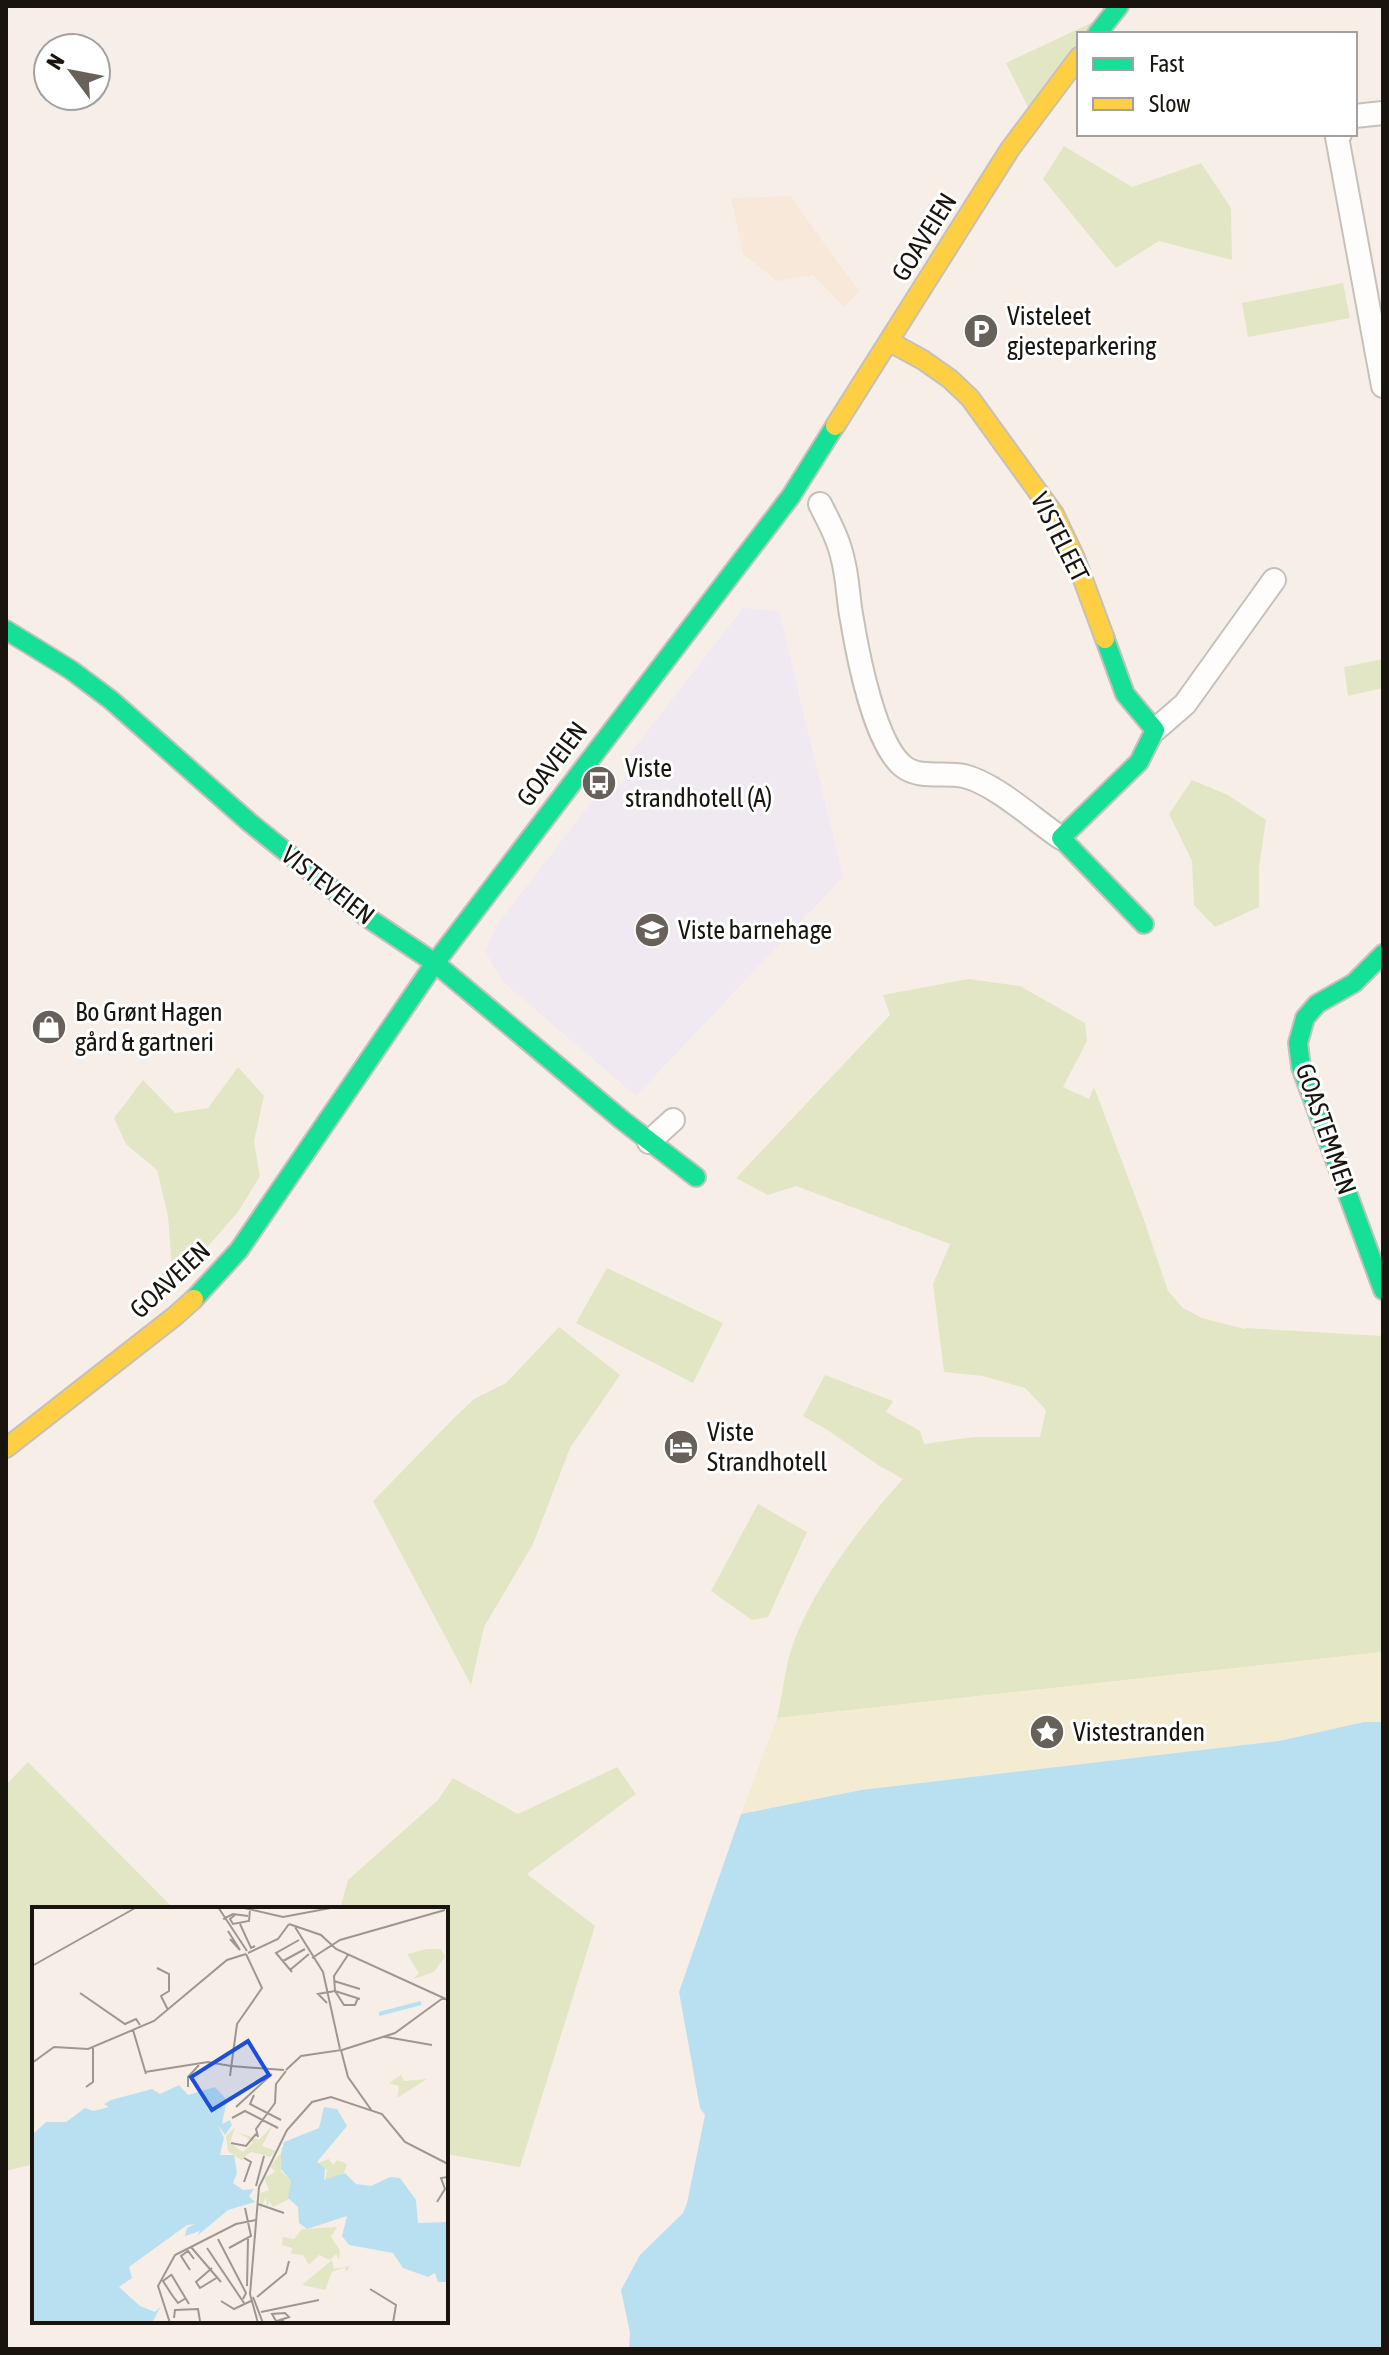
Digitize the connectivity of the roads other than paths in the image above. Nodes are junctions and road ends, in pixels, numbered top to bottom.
1 (1119, 6) edge
2 (1099, 32) edge
3 (1077, 60) edge
4 (1383, 113) edge
5 (1357, 116) edge
6 (1338, 136) edge
7 (890, 342) junction
8 (1383, 386) edge
9 (820, 504) dead end
10 (1274, 580) dead end
11 (6, 630) edge
12 (1155, 730) junction
13 (1061, 838) junction
14 (1144, 924) dead end
15 (1383, 954) edge
16 (435, 963) junction
17 (673, 1120) dead end
18 (649, 1142) junction
19 (696, 1177) dead end
20 (1383, 1290) edge
21 (6, 1448) edge

1 - 2 main road
3 - 7 main road, GOAVEIEN
4 - 5 street
6 - 8 street
7 - 12 main road, VISTELEET
7 - 16 main road, GOAVEIEN
9 - 13 street
10 - 12 street
11 - 16 main road, VISTEVEIEN
12 - 13 main road
13 - 14 main road
15 - 20 main road, GOASTEMMEN
16 - 18 main road, VISTEVEIEN
16 - 21 main road, GOAVEIEN
17 - 18 street
18 - 19 main road, VISTEVEIEN

